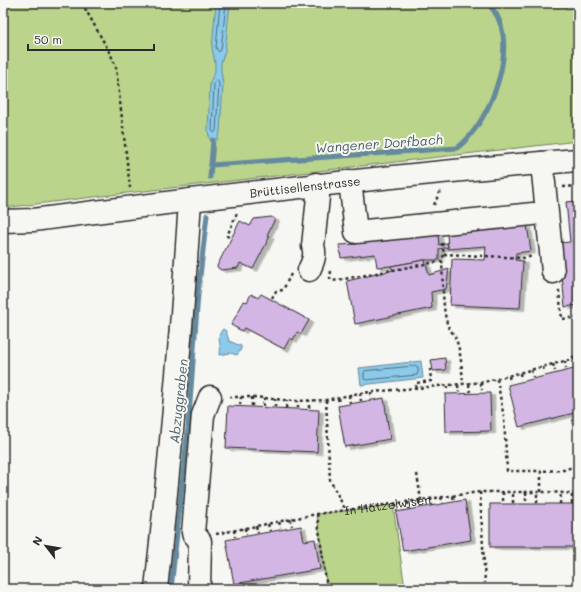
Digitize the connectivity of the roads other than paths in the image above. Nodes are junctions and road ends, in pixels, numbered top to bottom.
1 (578, 160) edge
2 (542, 162) junction
3 (350, 181) junction
4 (316, 184) junction
5 (190, 200) junction
6 (533, 214) dead end
7 (3, 220) edge
8 (34, 220) junction
9 (3, 233) edge
10 (309, 270) dead end
11 (557, 278) road end
12 (210, 397) road end
13 (156, 589) edge
14 (199, 589) edge

1 - 2 street, Brüttisellenstrasse
2 - 3 street, Brüttisellenstrasse
2 - 11 street
3 - 4 street, Brüttisellenstrasse
3 - 6 street
4 - 5 street, Brüttisellenstrasse
4 - 10 street
5 - 8 street, Brüttisellenstrasse
5 - 13 street
7 - 8 street, Brüttisellenstrasse
8 - 9 street, Brüttisellenstrasse
12 - 14 street

